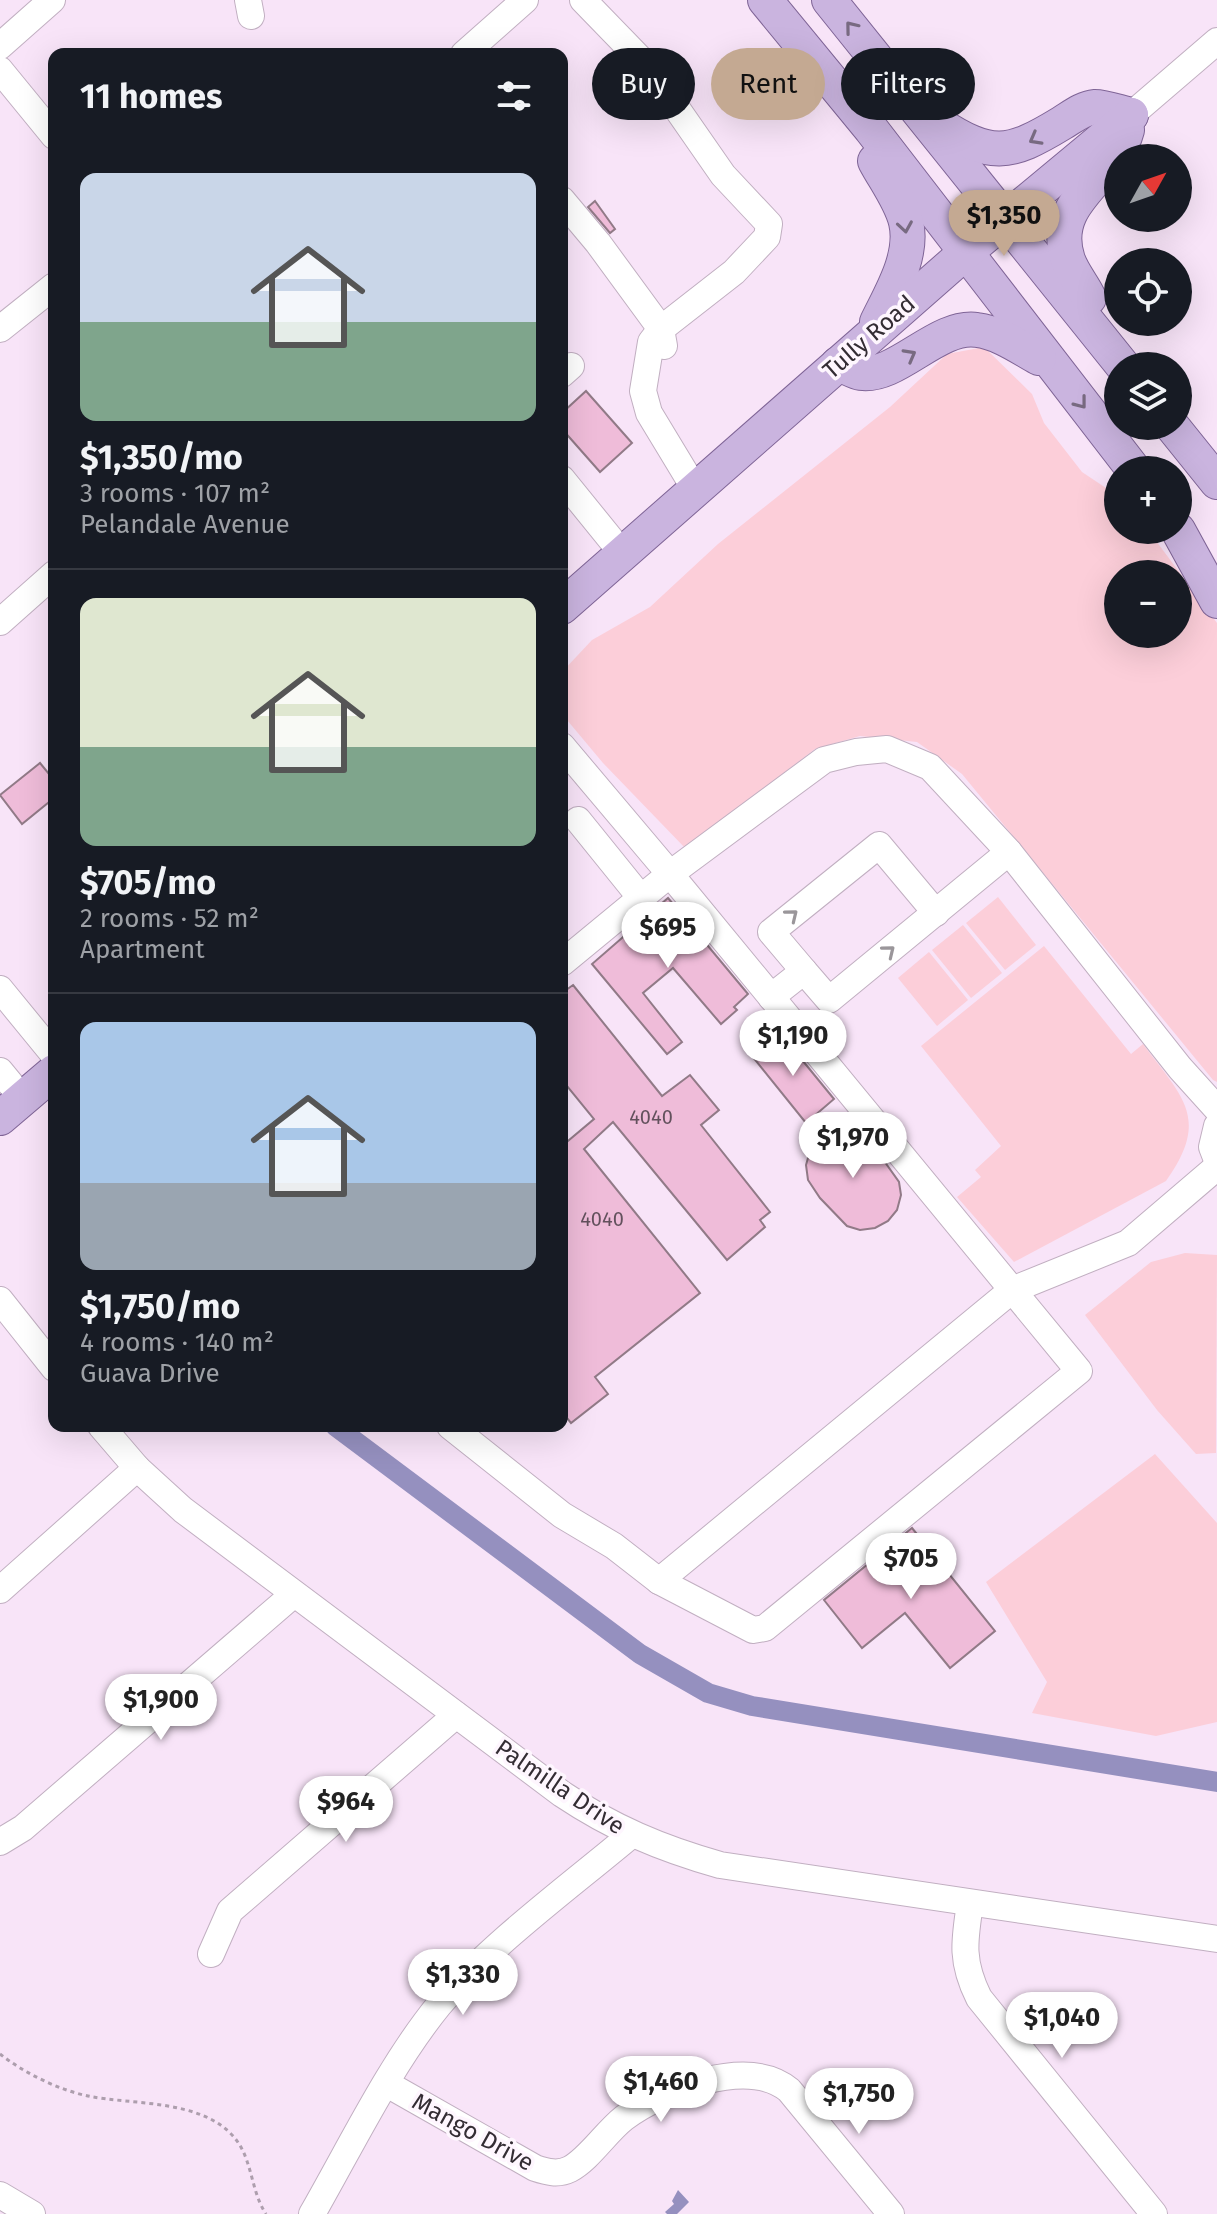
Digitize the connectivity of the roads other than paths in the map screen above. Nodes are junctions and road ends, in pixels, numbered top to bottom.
1 (52, 0) edge
2 (525, 0) edge
3 (583, 0) edge
4 (765, 0) edge
5 (829, 0) edge
6 (1217, 41) edge
7 (0, 46) edge
8 (471, 48) edge
9 (867, 48) edge
10 (0, 70) edge
11 (1131, 115) junction
12 (925, 120) edge
13 (934, 120) edge
14 (48, 129) edge
15 (871, 129) junction
16 (568, 207) edge
17 (1006, 219) junction
18 (965, 253) junction
19 (48, 291) edge
20 (0, 329) edge
21 (661, 329) junction
22 (1112, 352) edge
23 (1113, 352) edge
24 (838, 364) junction
25 (1052, 365) junction
26 (1183, 440) edge
27 (1123, 456) edge
28 (1217, 482) edge
29 (701, 484) junction
30 (568, 486) edge
31 (1187, 544) edge
32 (1191, 544) edge
33 (622, 553) junction
34 (1217, 575) edge
35 (48, 579) edge
36 (1217, 601) edge
37 (568, 602) edge
38 (0, 622) edge
39 (568, 753) edge
40 (578, 820) dead end
41 (1009, 852) junction
42 (670, 874) junction
43 (641, 898) junction
44 (936, 913) junction
45 (568, 958) edge
46 (804, 971) junction
47 (0, 989) edge
48 (771, 997) junction
49 (48, 1048) edge
50 (0, 1071) edge
51 (48, 1077) edge
52 (11, 1109) edge
53 (1217, 1109) edge
54 (1217, 1126) edge
55 (1217, 1160) edge
56 (1217, 1167) edge
57 (1012, 1290) junction
58 (5, 1316) edge
59 (48, 1362) edge
60 (106, 1432) edge
61 (458, 1432) edge
62 (137, 1468) junction
63 (659, 1581) junction
64 (0, 1590) edge
65 (294, 1594) junction
66 (456, 1715) junction
67 (631, 1835) junction
68 (0, 1842) edge
69 (970, 1904) junction
70 (1217, 1939) edge
71 (211, 1954) dead end
72 (387, 2084) junction
73 (0, 2195) edge
74 (882, 2211) edge
75 (32, 2214) edge
76 (312, 2214) edge
77 (1154, 2214) edge

1 - 7 street
2 - 8 street
3 - 21 street
4 - 15 main road
9 -> 5 main road
6 - 11 street, Tully Road
10 - 14 street
11 -> 13 main road
11 - 17 main road, Tully Road
11 - 23 main road
12 - 17 main road
15 - 18 main road
15 -> 24 main road
16 - 21 street
17 - 18 main road, Tully Road
17 - 22 main road
18 - 24 main road, Tully Road
18 - 25 main road
19 - 20 street
21 - 29 street
24 -> 25 main road
24 - 29 main road, Tully Road
25 -> 27 main road
26 - 28 main road
29 - 33 main road, Tully Road
30 - 33 street
31 - 36 main road
32 - 34 main road
33 - 37 main road, Tully Road
35 - 38 street
39 - 42 street
40 - 43 street
41 - 42 street
41 - 44 street
41 - 53 street
42 - 43 street
42 - 48 street
43 - 45 street
46 -> 44 street
46 -> 44 street
46 - 48 street
47 - 49 street
48 - 57 street
50 - 52 street
51 - 52 main road
54 - 55 street
56 - 57 street
57 - 63 street
57 - 63 street
58 - 59 street
60 - 62 street, Palmilla Drive
61 - 63 street
62 - 64 street
62 - 65 street, Palmilla Drive
65 - 66 street, Palmilla Drive
65 - 68 street
66 - 67 street, Palmilla Drive
66 - 71 street
67 - 69 street, Palmilla Drive
67 - 72 street
69 - 70 street, Palmilla Drive
69 - 77 street
72 - 74 street, Mango Drive
72 - 76 street
73 - 75 street

